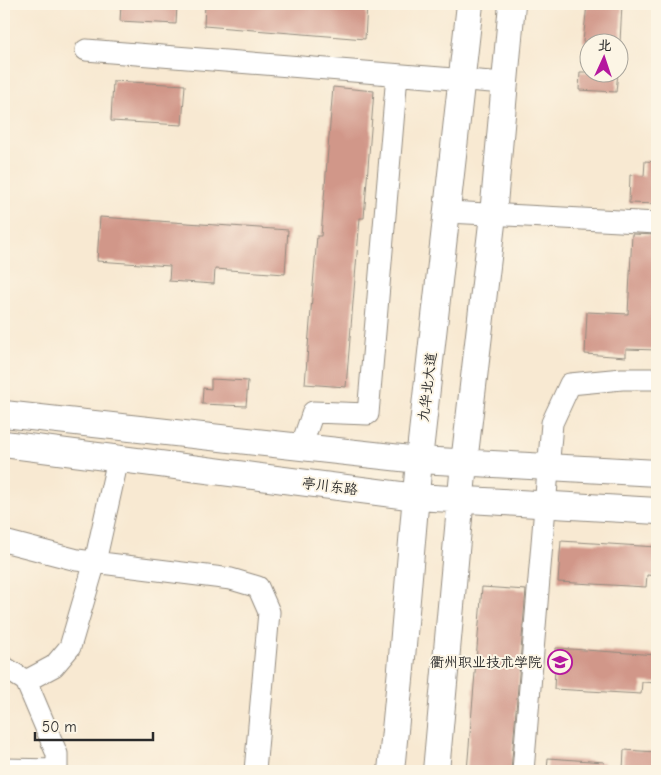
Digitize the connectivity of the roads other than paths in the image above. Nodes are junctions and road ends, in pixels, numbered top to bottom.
1 (470, 4) edge
2 (512, 4) edge
3 (86, 50) dead end
4 (397, 75) junction
5 (462, 80) junction
6 (504, 83) junction
7 (448, 212) junction
8 (493, 215) junction
9 (657, 223) edge
10 (657, 379) edge
11 (4, 414) edge
12 (4, 444) edge
13 (302, 448) junction
14 (118, 459) junction
15 (419, 460) junction
16 (464, 463) junction
17 (657, 473) edge
18 (416, 497) junction
19 (462, 499) junction
20 (657, 511) edge
21 (4, 540) edge
22 (95, 562) junction
23 (4, 667) edge
24 (26, 680) junction
25 (4, 769) edge
26 (57, 771) edge
27 (255, 771) edge
28 (391, 771) edge
29 (436, 771) edge
30 (523, 771) edge

1 - 5 main road, 九华北大道
2 - 6 main road
3 - 4 street
4 - 5 street
4 - 13 street
5 - 6 street
5 - 7 main road, 九华北大道
6 - 8 main road
7 - 8 street
7 - 15 main road, 九华北大道
8 - 9 street
8 - 16 main road
10 - 30 street
11 - 13 main road
12 - 14 main road, 亭川东路
13 - 15 main road
14 - 18 main road, 亭川东路
14 - 22 street
15 - 16 main road
15 - 18 main road, 九华北大道
16 - 17 main road
16 - 19 main road
18 - 19 main road, 亭川东路
18 - 28 main road, 九华北大道
19 - 20 main road, 亭川东路
19 - 29 main road
21 - 22 street
22 - 24 street
22 - 27 street
23 - 24 street
24 - 26 street
25 - 26 street

